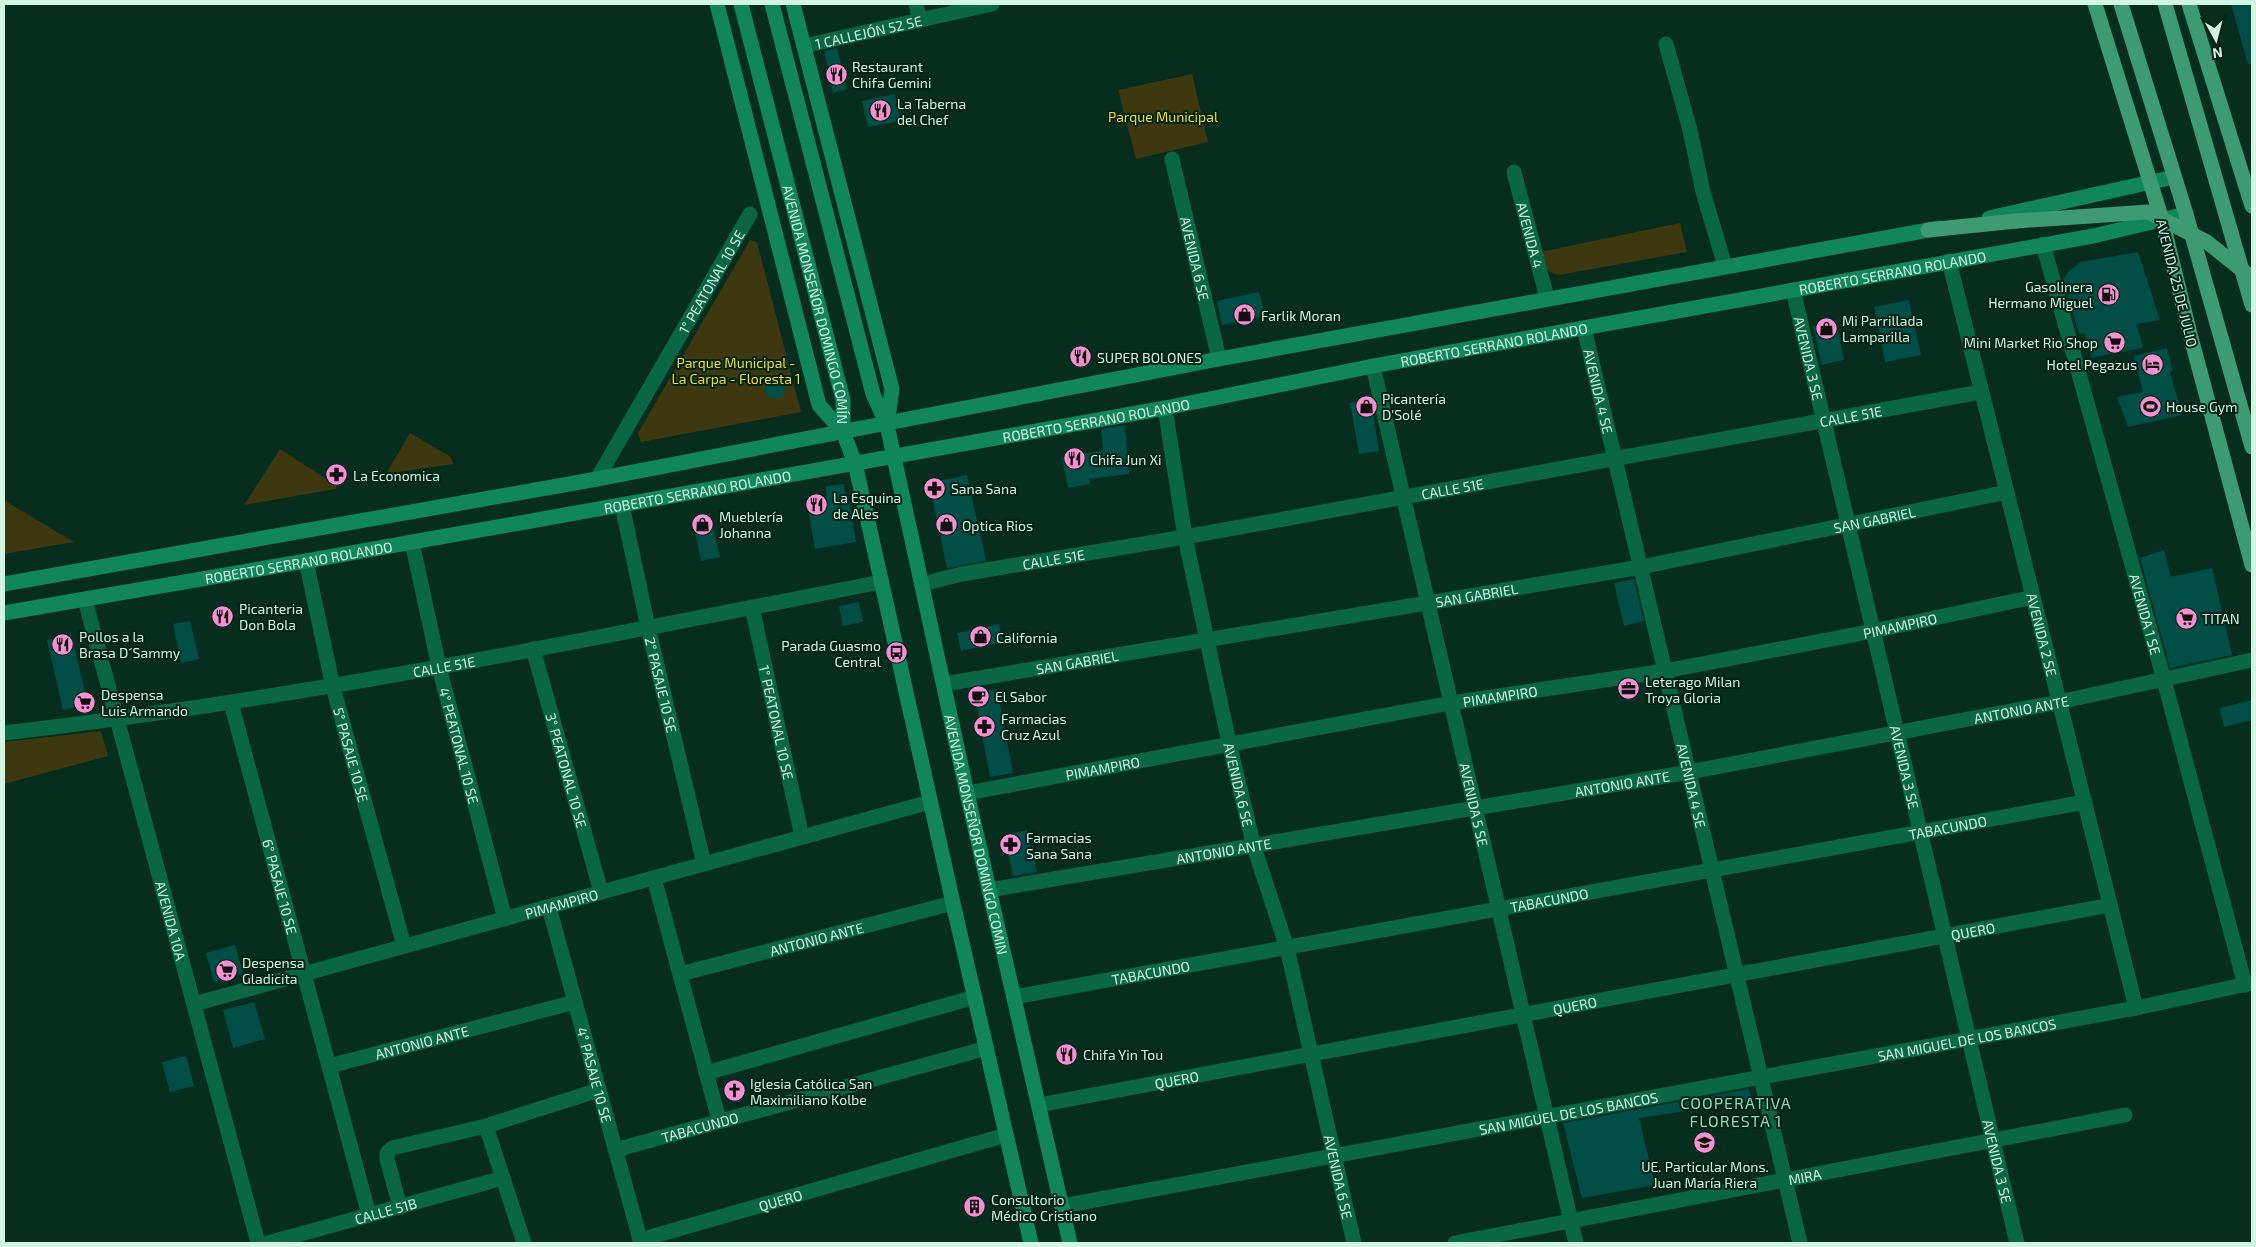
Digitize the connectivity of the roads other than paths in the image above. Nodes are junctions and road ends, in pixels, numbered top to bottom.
1 (717, 4) edge
2 (741, 4) edge
3 (772, 4) edge
4 (793, 4) edge
5 (916, 4) edge
6 (992, 4) edge
7 (2095, 4) edge
8 (2121, 4) edge
9 (2165, 4) edge
10 (2189, 4) edge
11 (745, 19) junction
12 (920, 20) junction
13 (722, 24) junction
14 (1666, 44) dead end
15 (804, 46) junction
16 (1172, 159) dead end
17 (1514, 172) dead end
18 (2174, 177) junction
19 (2151, 182) junction
20 (2252, 206) edge
21 (750, 214) dead end
22 (2186, 214) junction
23 (2162, 220) junction
24 (1928, 230) junction
25 (2043, 244) junction
26 (1949, 262) junction
27 (1725, 266) junction
28 (2252, 278) edge
29 (1793, 290) junction
30 (1547, 298) junction
31 (2252, 305) edge
32 (1584, 328) junction
33 (1218, 359) junction
34 (1373, 366) junction
35 (1981, 392) junction
36 (1165, 408) junction
37 (1824, 420) junction
38 (887, 424) junction
39 (842, 432) junction
40 (2252, 447) edge
41 (894, 455) junction
42 (1615, 458) junction
43 (855, 462) junction
44 (597, 479) junction
45 (2007, 492) junction
46 (1403, 497) junction
47 (622, 505) junction
48 (1849, 526) junction
49 (1185, 537) junction
50 (412, 542) junction
51 (306, 561) junction
52 (2252, 565) edge
53 (1641, 567) junction
54 (881, 582) junction
55 (4, 584) edge
56 (922, 584) junction
57 (2033, 597) junction
58 (85, 600) junction
59 (1428, 602) junction
60 (752, 607) junction
61 (4, 612) edge
62 (648, 627) junction
63 (1873, 631) junction
64 (1208, 639) junction
65 (533, 649) junction
66 (2252, 660) edge
67 (439, 667) junction
68 (1665, 671) junction
69 (2164, 680) junction
70 (944, 684) junction
71 (333, 687) junction
72 (231, 702) junction
73 (2059, 702) junction
74 (1451, 704) junction
75 (117, 720) junction
76 (1897, 732) junction
77 (4, 733) edge
78 (1229, 743) junction
79 (1689, 772) junction
80 (967, 793) junction
81 (930, 802) junction
82 (2084, 802) junction
83 (1476, 809) junction
84 (1921, 831) junction
85 (802, 837) junction
86 (1254, 846) junction
87 (704, 864) junction
88 (1712, 870) junction
89 (654, 878) junction
90 (990, 890) junction
91 (601, 892) junction
92 (953, 903) junction
93 (2110, 905) junction
94 (549, 907) junction
95 (1498, 909) junction
96 (505, 919) junction
97 (1945, 936) junction
98 (404, 946) junction
99 (1287, 948) junction
100 (304, 974) junction
101 (680, 974) junction
102 (1737, 974) junction
103 (2248, 984) edge
104 (975, 997) junction
105 (1014, 998) junction
106 (575, 1002) junction
107 (194, 1004) junction
108 (2136, 1008) junction
109 (1523, 1014) junction
110 (1969, 1039) junction
111 (987, 1048) junction
112 (1311, 1054) junction
113 (329, 1066) junction
114 (706, 1073) junction
115 (1761, 1077) junction
116 (599, 1090) junction
117 (1038, 1105) junction
118 (1546, 1115) junction
119 (2126, 1115) dead end
120 (719, 1120) junction
121 (486, 1126) junction
122 (1006, 1135) junction
123 (1993, 1140) junction
124 (615, 1150) junction
125 (1334, 1155) junction
126 (503, 1178) junction
127 (1786, 1180) junction
128 (1062, 1206) junction
129 (400, 1207) junction
130 (369, 1215) junction
131 (1570, 1221) junction
132 (640, 1242) edge
133 (258, 1243) edge
134 (268, 1243) edge
135 (524, 1243) edge
136 (1031, 1243) edge
137 (1070, 1243) edge
138 (1354, 1243) edge
139 (1455, 1243) edge
140 (1576, 1243) edge
141 (1800, 1243) edge
142 (2017, 1243) edge

1 - 13 main road, AVENIDA MONSEÑOR DOMINGO COMÍN
2 - 11 main road, AVENIDA MONSEÑOR DOMINGO COMÍN
3 - 38 main road
4 - 15 main road
5 - 12 street
6 - 12 street, 1 CALLEJÓN 52 SE
7 - 19 main road, AVENIDA 25 DE JULIO
8 - 18 main road, AVENIDA 25 DE JULIO
9 - 31 main road
10 - 20 main road
11 - 13 main road
11 - 39 main road, AVENIDA MONSEÑOR DOMINGO COMÍN
12 - 15 street, 1 CALLEJÓN 52 SE
13 - 39 main road, AVENIDA MONSEÑOR DOMINGO COMÍN
14 - 27 street
15 - 38 main road
16 - 33 street, AVENIDA 6 SE
17 - 30 street, AVENIDA 4
18 - 19 main road, ROBERTO SERRANO ROLANDO
18 - 22 main road, AVENIDA 25 DE JULIO
19 - 23 main road, AVENIDA 25 DE JULIO
19 - 24 main road, ROBERTO SERRANO ROLANDO
21 - 44 street, 1° PEATONAL 10 SE
22 - 23 main road, ROBERTO SERRANO ROLANDO
22 - 40 main road, AVENIDA 25 DE JULIO
23 - 25 main road, ROBERTO SERRANO ROLANDO
23 - 52 main road, AVENIDA 25 DE JULIO
24 - 27 main road, ROBERTO SERRANO ROLANDO
24 - 28 main road, bridge
25 - 26 main road, ROBERTO SERRANO ROLANDO
25 - 69 street, AVENIDA 1 SE
26 - 29 main road, ROBERTO SERRANO ROLANDO
26 - 35 street, AVENIDA 2 SE
27 - 30 main road, ROBERTO SERRANO ROLANDO
29 - 32 main road, ROBERTO SERRANO ROLANDO
29 - 37 street, AVENIDA 3 SE
30 - 33 main road, ROBERTO SERRANO ROLANDO
32 - 34 main road, ROBERTO SERRANO ROLANDO
32 - 42 street, AVENIDA 4 SE
33 - 38 main road, ROBERTO SERRANO ROLANDO
34 - 36 main road, ROBERTO SERRANO ROLANDO
34 - 46 street, AVENIDA 5 SE
35 - 37 street, CALLE 51E
35 - 45 street, AVENIDA 2 SE
36 - 41 main road, ROBERTO SERRANO ROLANDO
36 - 49 street, AVENIDA 6 SE
37 - 42 street, CALLE 51E
37 - 48 street, AVENIDA 3 SE
38 - 39 main road, ROBERTO SERRANO ROLANDO
38 - 41 main road, AVENIDA MONSEÑOR DOMINGO COMIN
39 - 43 main road
39 - 44 main road, ROBERTO SERRANO ROLANDO
41 - 43 main road, ROBERTO SERRANO ROLANDO
41 - 56 main road, AVENIDA MONSEÑOR DOMINGO COMIN
42 - 46 street, CALLE 51E
42 - 53 street, AVENIDA 4 SE
43 - 47 main road, ROBERTO SERRANO ROLANDO
43 - 54 main road
44 - 55 main road, ROBERTO SERRANO ROLANDO
45 - 48 street, SAN GABRIEL
45 - 57 street, AVENIDA 2 SE
46 - 49 street, CALLE 51E
46 - 59 street, AVENIDA 5 SE
47 - 50 main road, ROBERTO SERRANO ROLANDO
47 - 62 street, 2° PASAJE 10 SE
48 - 53 street, SAN GABRIEL
48 - 63 street, AVENIDA 3 SE
49 - 56 street, CALLE 51E
49 - 64 street, AVENIDA 6 SE
50 - 51 main road, ROBERTO SERRANO ROLANDO
50 - 67 street, 4° PEATONAL 10 SE
51 - 58 main road, ROBERTO SERRANO ROLANDO
51 - 71 street, 5° PASAJE 10 SE
53 - 59 street, SAN GABRIEL
53 - 68 street, AVENIDA 4 SE
54 - 60 street, CALLE 51E
54 - 81 main road
56 - 70 main road, AVENIDA MONSEÑOR DOMINGO COMIN
57 - 63 street, PIMAMPIRO
57 - 73 street, AVENIDA 2 SE
58 - 61 main road, ROBERTO SERRANO ROLANDO
58 - 75 street, AVENIDA 10A
59 - 64 street, SAN GABRIEL
59 - 74 street, AVENIDA 5 SE
60 - 62 street, CALLE 51E
60 - 85 street, 1° PEATONAL 10 SE
62 - 65 street, CALLE 51E
62 - 87 street, 2° PASAJE 10 SE
63 - 68 street, PIMAMPIRO
63 - 76 street, AVENIDA 3 SE
64 - 70 street, SAN GABRIEL
64 - 78 street, AVENIDA 6 SE
65 - 67 street, CALLE 51E
65 - 91 street, 3° PEATONAL 10 SE
66 - 69 street, ANTONIO ANTE
67 - 71 street, CALLE 51E
67 - 96 street, 4° PEATONAL 10 SE
68 - 74 street, PIMAMPIRO
68 - 79 street, AVENIDA 4 SE
69 - 73 street, ANTONIO ANTE
69 - 103 street, AVENIDA 1 SE
70 - 80 main road, AVENIDA MONSEÑOR DOMINGO COMIN
71 - 72 street, CALLE 51E
71 - 98 street, 5° PASAJE 10 SE
72 - 75 street, CALLE 51E
72 - 100 street, 6° PASAJE 10 SE
73 - 76 street, ANTONIO ANTE
73 - 82 street, AVENIDA 2 SE
74 - 78 street, PIMAMPIRO
74 - 83 street, AVENIDA 5 SE
75 - 77 street, CALLE 51E
75 - 107 street, AVENIDA 10A
76 - 79 street, ANTONIO ANTE
76 - 84 street, AVENIDA 3 SE
78 - 80 street, PIMAMPIRO
78 - 86 street, AVENIDA 6 SE
79 - 83 street, ANTONIO ANTE
79 - 88 street, AVENIDA 4 SE
80 - 90 main road, AVENIDA MONSEÑOR DOMINGO COMIN
81 - 85 street, PIMAMPIRO
81 - 92 main road
82 - 84 street, TABACUNDO
82 - 93 street, AVENIDA 2 SE
83 - 86 street, ANTONIO ANTE
83 - 95 street, AVENIDA 5 SE
84 - 88 street, TABACUNDO
84 - 97 street, AVENIDA 3 SE
85 - 87 street, PIMAMPIRO
86 - 90 street, ANTONIO ANTE
86 - 99 street, AVENIDA 6 SE
87 - 89 street, PIMAMPIRO
88 - 95 street, TABACUNDO
88 - 102 street, AVENIDA 4 SE
89 - 91 street, PIMAMPIRO
89 - 101 street
90 - 105 main road, AVENIDA MONSEÑOR DOMINGO COMIN
91 - 94 street, PIMAMPIRO
92 - 101 street, ANTONIO ANTE
92 - 104 main road
93 - 97 street, QUERO
93 - 108 street, AVENIDA 2 SE
94 - 96 street, PIMAMPIRO
94 - 106 street, 4° PASAJE 10 SE
95 - 99 street, TABACUNDO
95 - 109 street, AVENIDA 5 SE
96 - 98 street, PIMAMPIRO
97 - 102 street, QUERO
97 - 110 street, AVENIDA 3 SE
98 - 100 street, PIMAMPIRO
99 - 105 street, TABACUNDO
99 - 112 street, AVENIDA 6 SE
100 - 107 street, PIMAMPIRO
100 - 113 street, 6° PASAJE 10 SE
101 - 114 street
102 - 109 street, QUERO
102 - 115 street, AVENIDA 4 SE
103 - 108 street, SAN MIGUEL DE LOS BANCOS
104 - 111 main road
104 - 114 street
105 - 117 main road, AVENIDA MONSEÑOR DOMINGO COMIN
106 - 113 street, ANTONIO ANTE
106 - 116 street, 4° PASAJE 10 SE
107 - 133 street, AVENIDA 10A
108 - 110 street, SAN MIGUEL DE LOS BANCOS
109 - 112 street, QUERO
109 - 118 street, AVENIDA 5 SE
110 - 115 street, SAN MIGUEL DE LOS BANCOS
110 - 123 street, AVENIDA 3 SE
111 - 120 street, TABACUNDO
111 - 122 main road
112 - 117 street, QUERO
112 - 125 street, AVENIDA 6 SE
113 - 130 street, 6° PASAJE 10 SE
114 - 120 street
115 - 118 street, SAN MIGUEL DE LOS BANCOS
115 - 127 street, AVENIDA 4 SE
116 - 121 street
116 - 124 street, 4° PASAJE 10 SE
117 - 128 main road, AVENIDA MONSEÑOR DOMINGO COMIN
118 - 125 street, SAN MIGUEL DE LOS BANCOS
118 - 131 street, AVENIDA 5 SE
119 - 123 street, MIRA
120 - 124 street, TABACUNDO
121 - 126 street
121 - 129 street
122 - 132 street, QUERO
122 - 136 main road
123 - 127 street, MIRA
123 - 142 street, AVENIDA 3 SE
124 - 132 street, 4° PASAJE 10 SE
125 - 128 street, SAN MIGUEL DE LOS BANCOS
125 - 138 street, AVENIDA 6 SE
126 - 129 street, CALLE 51B
126 - 135 street
127 - 131 street, MIRA
127 - 141 street, AVENIDA 4 SE
128 - 137 main road, AVENIDA MONSEÑOR DOMINGO COMIN
129 - 130 street, CALLE 51B
130 - 134 street, CALLE 51B
131 - 139 street, MIRA
131 - 140 street, AVENIDA 5 SE

